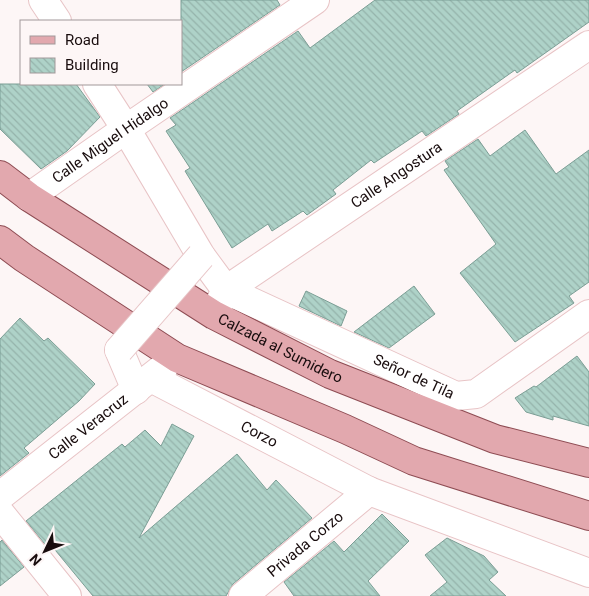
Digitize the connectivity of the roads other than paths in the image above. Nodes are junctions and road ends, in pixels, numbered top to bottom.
1 (43, 0) edge
2 (315, 0) edge
3 (56, 20) edge
4 (589, 45) edge
5 (98, 85) edge
6 (126, 129) junction
7 (0, 175) edge
8 (29, 197) junction
9 (0, 240) edge
10 (201, 256) junction
11 (226, 290) junction
12 (589, 314) edge
13 (214, 315) junction
14 (177, 358) junction
15 (144, 384) junction
16 (589, 463) edge
17 (369, 492) junction
18 (0, 496) edge
19 (0, 513) edge
20 (589, 516) edge
21 (589, 573) edge
22 (67, 596) edge
23 (243, 596) edge

1 - 3 street
2 - 6 street, Calle Miguel Hidalgo
4 - 11 street, Calle Angostura
5 - 6 street
6 - 8 street, Calle Miguel Hidalgo
6 - 10 street
7 - 8 main road, Calzada al Sumidero
8 - 13 main road, Calzada al Sumidero
9 - 14 main road
10 - 11 street
10 - 15 street, bridge
11 - 12 street, Señor de Tila
11 - 13 street
13 - 16 main road, Calzada al Sumidero
14 - 15 street, Calle Veracruz
14 - 20 main road
15 - 17 street, Corzo
15 - 18 street, Calle Veracruz
17 - 21 street, Corzo
17 - 23 street, Privada Corzo
19 - 22 street

